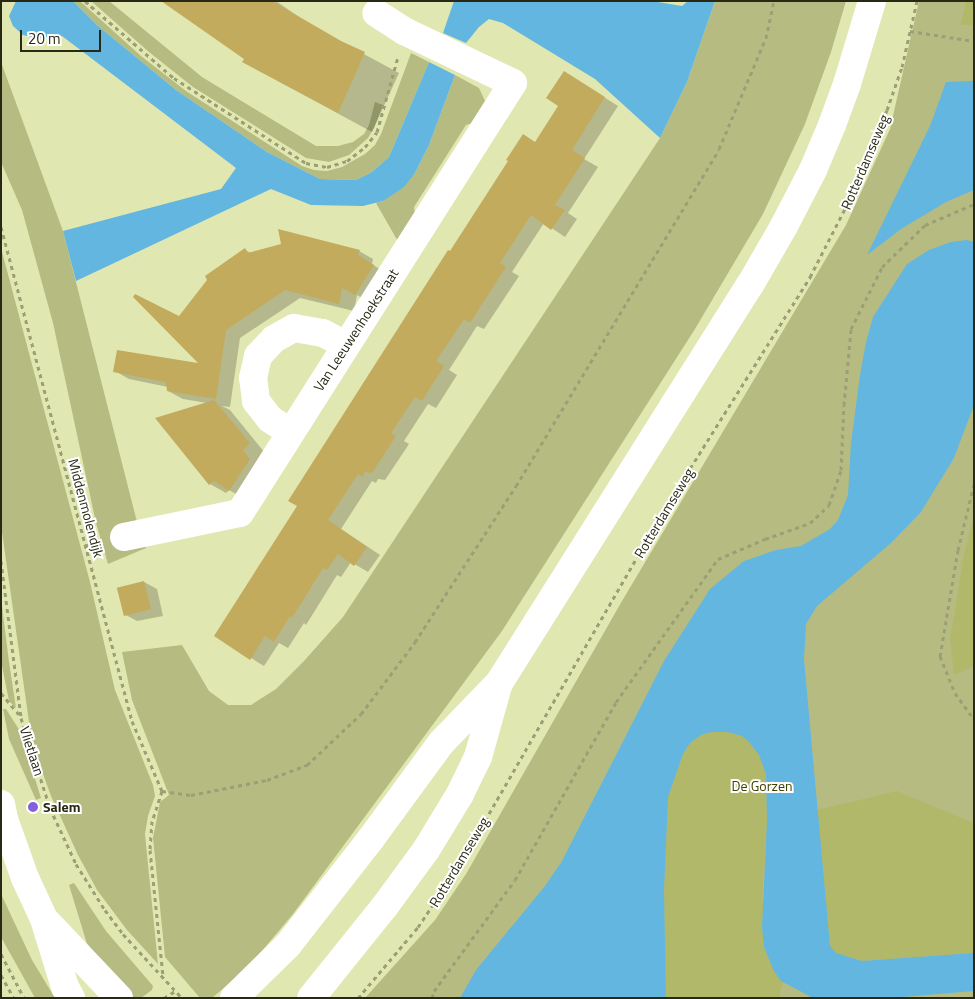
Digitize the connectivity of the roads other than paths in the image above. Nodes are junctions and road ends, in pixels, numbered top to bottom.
1 (872, 1) edge
2 (371, 5) edge
3 (346, 345) junction
4 (290, 432) junction
5 (124, 538) dead end
6 (499, 683) junction
7 (1, 804) edge
8 (44, 919) junction
9 (71, 998) edge
10 (119, 998) edge
11 (234, 998) edge
12 (311, 998) edge

1 - 6 main road
2 - 3 main road, Van Leeuwenhoekstraat
3 - 4 main road, Van Leeuwenhoekstraat
3 - 4 main road
4 - 5 main road, Van Leeuwenhoekstraat
6 - 11 main road
6 - 12 main road
7 - 8 main road
8 - 9 main road
8 - 10 main road

